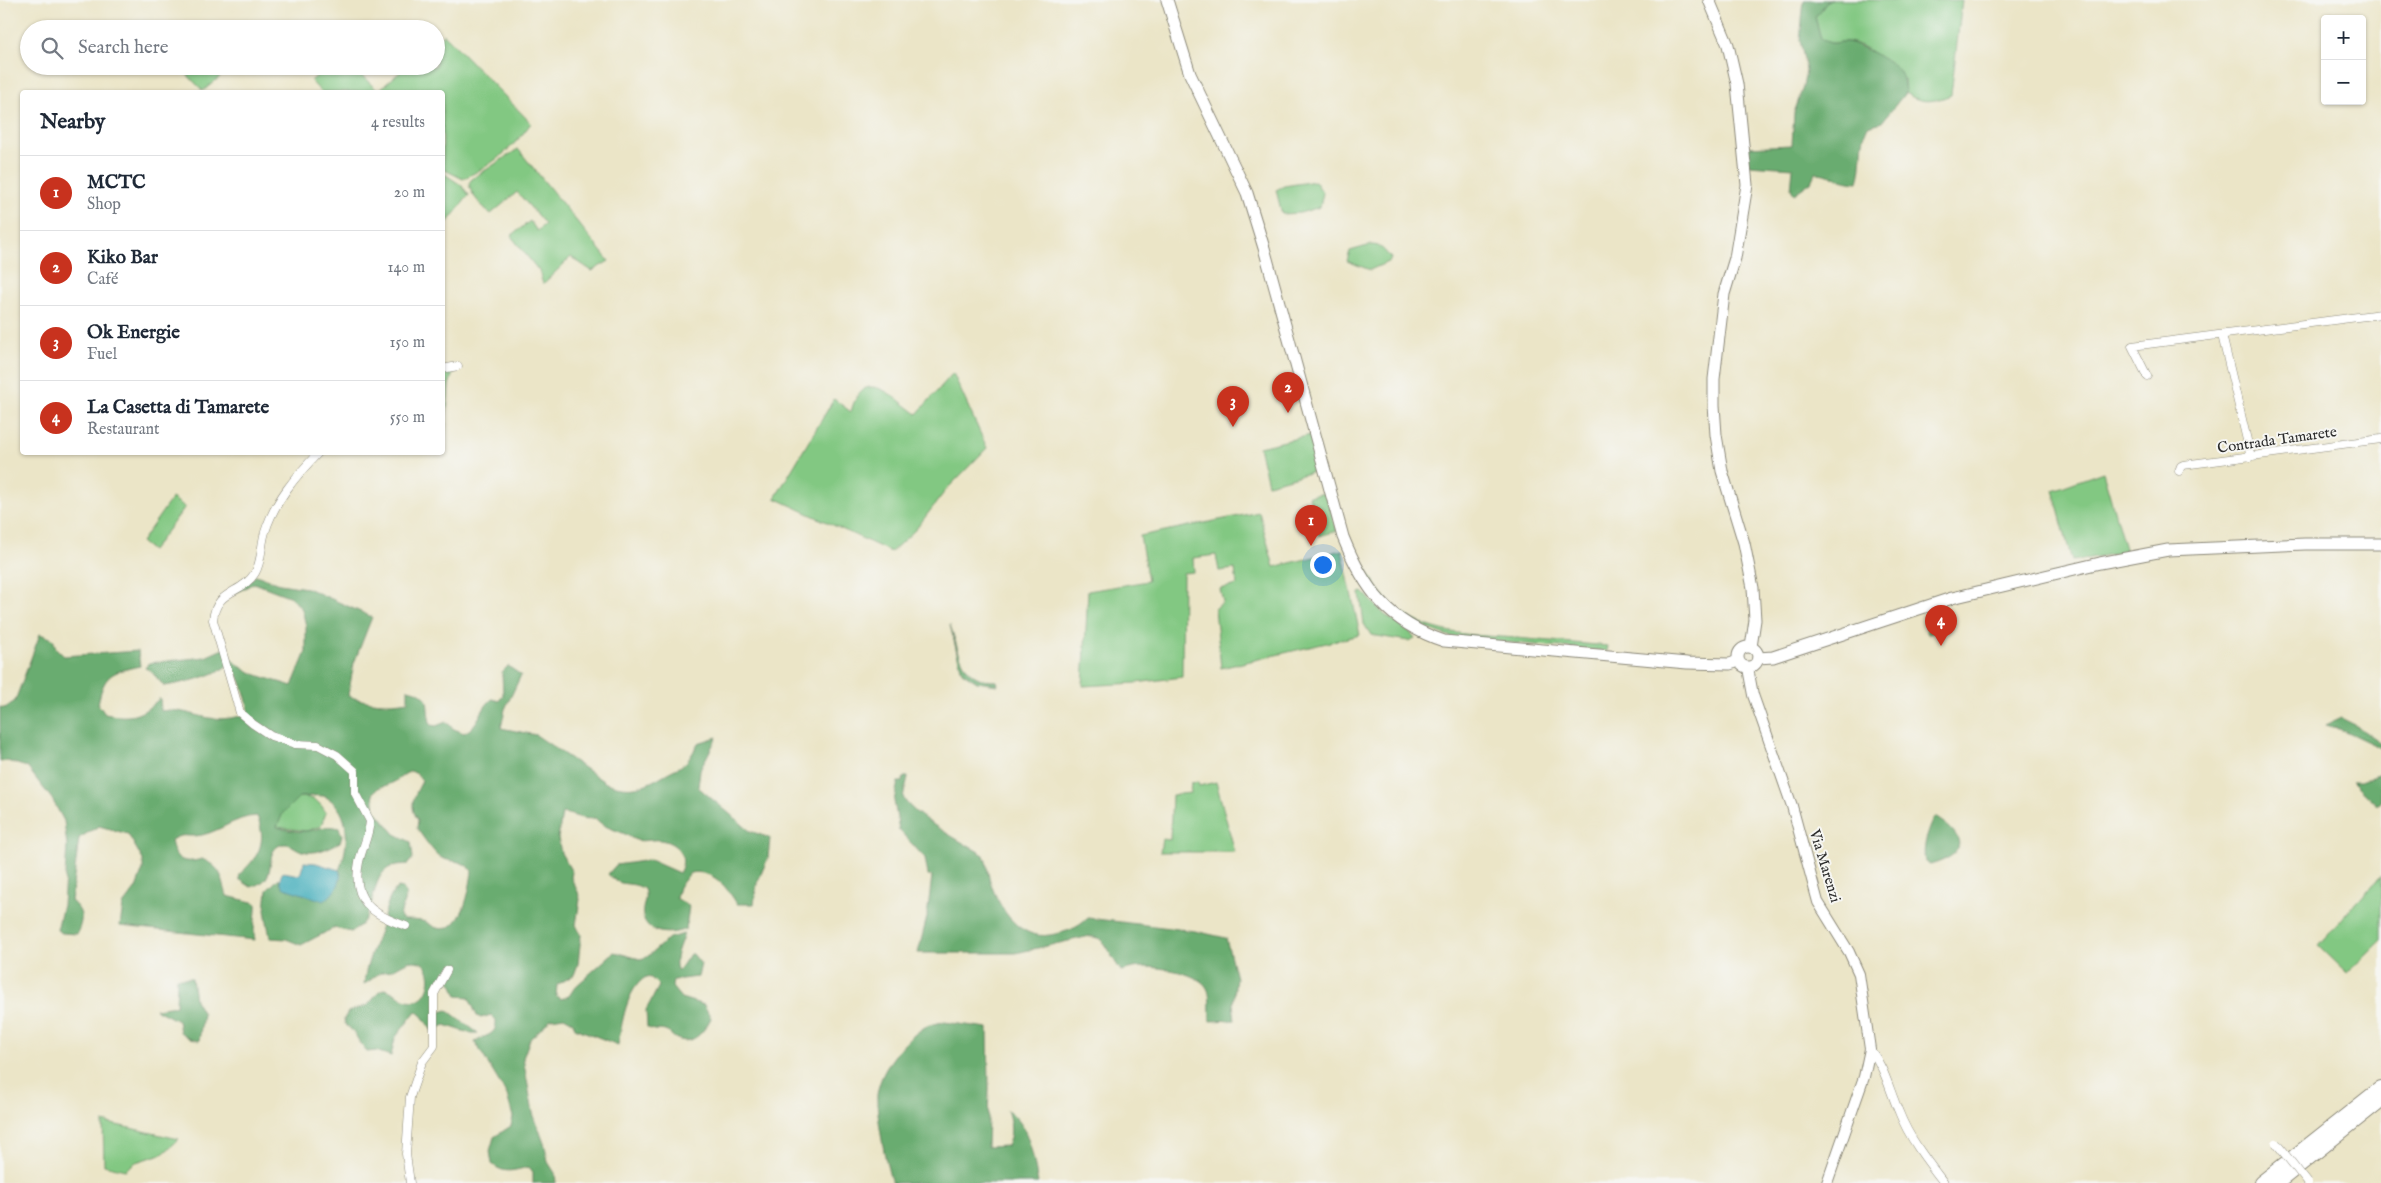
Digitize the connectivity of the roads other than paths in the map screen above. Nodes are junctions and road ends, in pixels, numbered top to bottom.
1 (1167, 0) edge
2 (1709, 0) edge
3 (2381, 314) edge
4 (2222, 335) junction
5 (458, 366) dead end
6 (445, 368) edge
7 (2147, 376) dead end
8 (2381, 440) edge
9 (316, 455) edge
10 (2251, 457) junction
11 (2179, 471) dead end
12 (2381, 544) edge
13 (1751, 647) junction
14 (1758, 658) junction
15 (1738, 661) junction
16 (1748, 668) junction
17 (406, 926) dead end
18 (447, 970) dead end
19 (1870, 1049) junction
20 (2381, 1088) edge
21 (2381, 1100) edge
22 (2276, 1143) dead end
23 (410, 1183) edge
24 (1827, 1183) edge
25 (1944, 1183) edge
26 (2261, 1183) edge
27 (2277, 1183) edge
28 (2308, 1183) edge

1 - 15 main road
2 - 13 main road
3 - 4 street
4 - 7 street
4 - 10 street
5 - 6 street
8 - 10 street, Contrada Tamarete
9 - 17 street
10 - 11 street, Contrada Tamarete
12 - 14 main road
13 - 14 main road
13 - 15 main road
14 - 16 main road
15 - 16 main road
16 - 19 street, Via Marenzi
18 - 23 street
19 - 24 street, Via Marenzi
19 - 25 street
20 - 26 highway
21 - 27 highway
22 - 28 street, bridge

